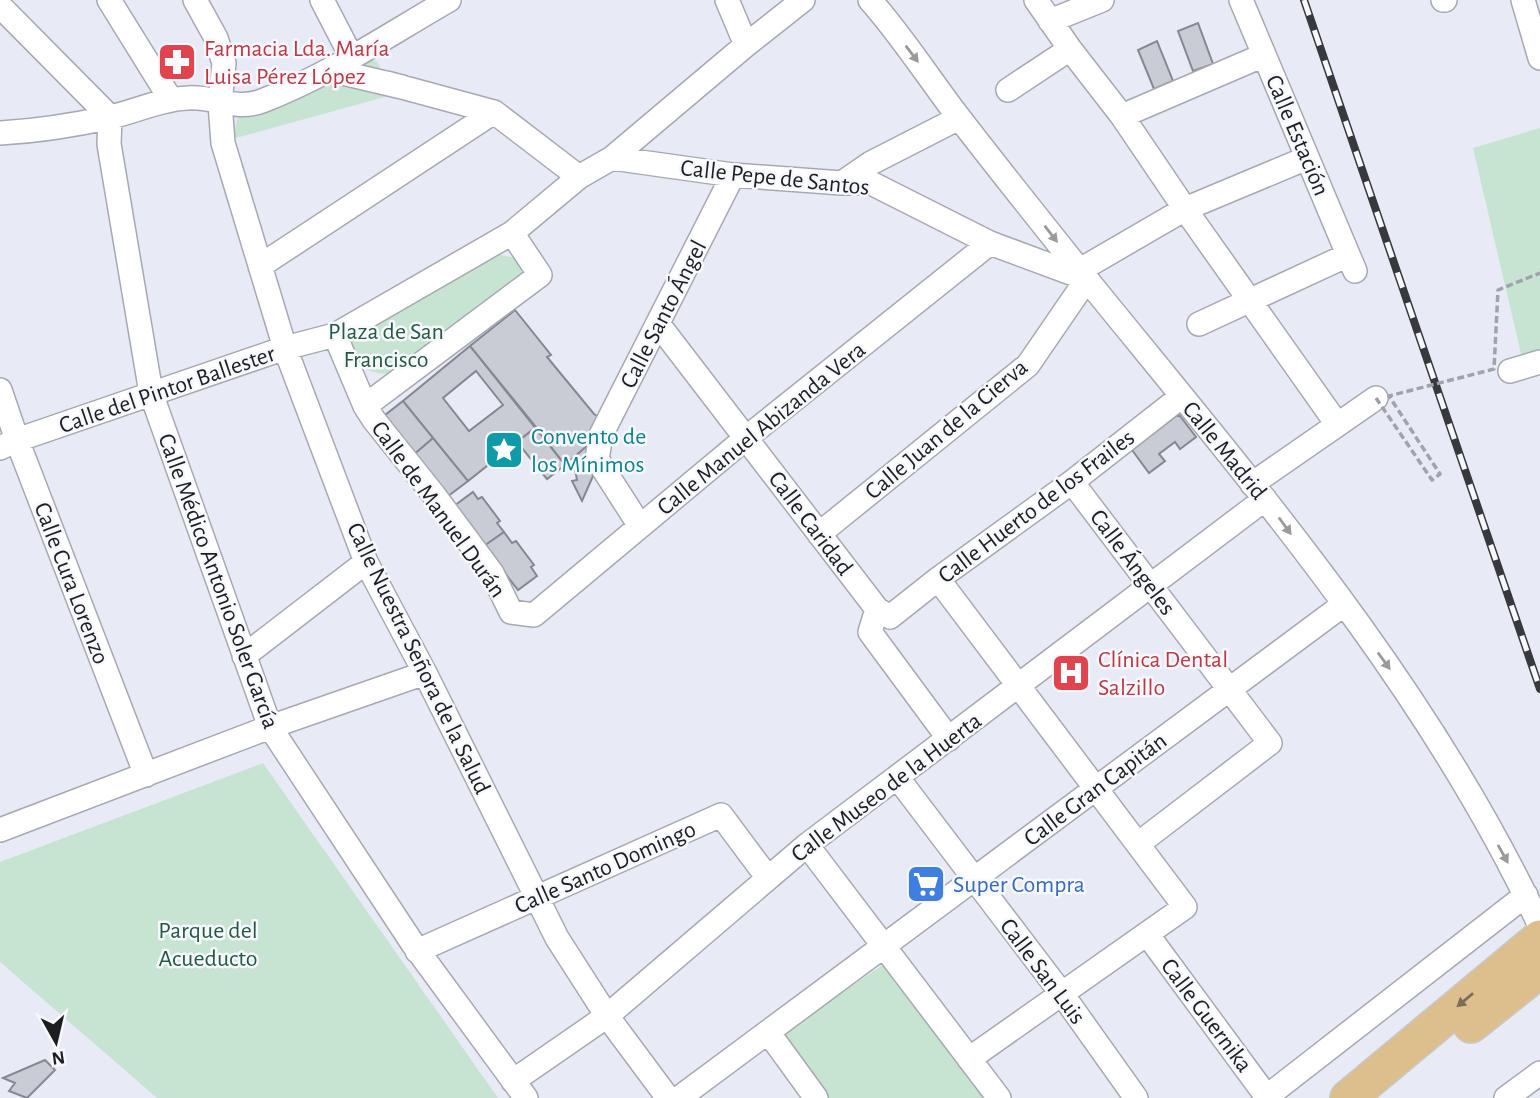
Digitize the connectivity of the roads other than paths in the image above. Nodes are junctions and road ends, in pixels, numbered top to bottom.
1 (109, 0) edge
2 (195, 0) edge
3 (322, 0) edge
4 (449, 0) edge
5 (727, 0) edge
6 (803, 0) edge
7 (870, 0) edge
8 (1036, 0) edge
9 (1102, 0) edge
10 (1241, 0) edge
11 (1523, 0) edge
12 (0, 6) edge
13 (1051, 21) junction
14 (746, 45) junction
15 (1070, 49) junction
16 (1264, 55) junction
17 (351, 57) junction
18 (1540, 58) edge
19 (330, 70) junction
20 (1008, 90) dead end
21 (171, 100) junction
22 (220, 103) junction
23 (494, 112) junction
24 (1122, 116) junction
25 (110, 117) junction
26 (959, 118) junction
27 (0, 133) edge
28 (612, 158) junction
29 (1307, 158) junction
30 (733, 175) junction
31 (579, 177) junction
32 (842, 183) junction
33 (1185, 209) junction
34 (512, 233) junction
35 (990, 243) junction
36 (260, 266) junction
37 (1083, 274) junction
38 (1251, 302) junction
39 (1199, 324) dead end
40 (659, 325) junction
41 (335, 335) junction
42 (285, 348) junction
43 (1540, 362) edge
44 (1510, 371) dead end
45 (0, 390) edge
46 (151, 393) junction
47 (1182, 396) junction
48 (1376, 398) road end
49 (365, 406) junction
50 (1337, 424) junction
51 (746, 438) junction
52 (8, 444) edge
53 (1072, 482) junction
54 (1258, 492) junction
55 (640, 526) junction
56 (819, 534) junction
57 (366, 562) junction
58 (938, 579) junction
59 (1151, 586) junction
60 (1343, 606) junction
61 (523, 613) joint
62 (884, 613) junction
63 (244, 656) junction
64 (425, 673) junction
65 (1018, 685) junction
66 (1230, 690) junction
67 (270, 727) junction
68 (948, 738) junction
69 (146, 775) junction
70 (897, 777) junction
71 (1096, 789) junction
72 (0, 830) edge
73 (1138, 844) junction
74 (807, 845) junction
75 (768, 878) junction
76 (974, 879) junction
77 (1526, 895) junction
78 (536, 898) junction
79 (1540, 926) edge
80 (1147, 934) junction
81 (883, 947) junction
82 (417, 951) junction
83 (1531, 961) edge
84 (1062, 995) junction
85 (607, 1016) junction
86 (768, 1032) junction
87 (969, 1059) junction
88 (1540, 1073) edge
89 (520, 1089) edge
90 (1266, 1097) edge
91 (668, 1098) edge
92 (678, 1098) edge
93 (816, 1098) edge
94 (999, 1098) edge
95 (1136, 1098) edge
96 (1348, 1098) edge
97 (1378, 1098) edge
98 (1506, 1098) edge

1 - 21 street
2 - 22 street, Calle Nuestra Señora de la Salud
3 - 17 street
4 - 17 street
5 - 14 street
6 - 14 street
7 -> 26 street, Calle Madrid
8 - 13 street
9 - 13 street
10 - 16 street, Calle Estación
11 - 18 street
12 - 25 street
13 - 15 street
14 - 28 street
15 - 20 street
15 - 24 street
16 - 24 street
16 - 29 street, Calle Estación
17 - 19 street
19 - 22 street
19 - 23 street
21 - 22 street
21 - 25 street
22 - 36 street, Calle Nuestra Señora de la Salud
23 - 31 street
23 - 36 street
24 - 33 street
25 - 27 street
25 - 46 street, Calle Médico Antonio Soler García
26 - 32 street
26 -> 37 street, Calle Madrid
28 - 30 street, Calle Pepe de Santos
28 - 31 street
29 - 33 street
29 - 38 street, Calle Estación
30 - 32 street, Calle Pepe de Santos
30 - 40 street, Calle Santo Ángel
31 - 34 street
32 - 35 street, Calle Pepe de Santos
33 - 37 street
33 - 38 street
34 - 41 street, Calle del Pintor Ballester
34 - 49 street
35 - 37 street, Calle Pepe de Santos
35 - 51 street, Calle Manuel Abizanda Vera
36 - 42 street, Calle Nuestra Señora de la Salud
37 - 47 street, Calle Madrid
37 - 56 street, Calle Juan de la Cierva
38 - 39 street
38 - 50 street
40 - 51 street, Calle Caridad
40 - 55 street, Calle Santo Ángel
41 - 42 street, Calle del Pintor Ballester
41 - 49 street, Calle de Manuel Durán
42 - 46 street, Calle del Pintor Ballester
42 - 57 street, Calle Nuestra Señora de la Salud
43 - 44 street
45 - 52 street, Calle Cura Lorenzo
46 - 52 street, Calle del Pintor Ballester
46 - 63 street, Calle Médico Antonio Soler García
47 - 53 street, Calle Huerto de los Frailes
47 - 54 street, Calle Madrid
48 - 50 street, Calle Museo de la Huerta
49 - 61 street, Calle de Manuel Durán
50 - 54 street, Calle Museo de la Huerta
51 - 55 street, Calle Manuel Abizanda Vera
51 - 56 street, Calle Caridad
52 - 69 street, Calle Cura Lorenzo
53 - 58 street, Calle Huerto de los Frailes
53 - 59 street, Calle Ángeles
54 - 59 street, Calle Museo de la Huerta
54 -> 60 street, Calle Madrid
55 - 61 street, Calle Manuel Abizanda Vera
56 - 62 street, Calle Caridad
57 - 63 street
57 - 64 street, Calle Nuestra Señora de la Salud
58 - 62 street, Calle Huerto de los Frailes
58 - 65 street
59 - 65 street, Calle Museo de la Huerta
59 - 66 street, Calle Ángeles
60 - 66 street, Calle Gran Capitán
60 -> 77 street, Calle Madrid
62 - 68 street
63 - 67 street, Calle Médico Antonio Soler García
64 - 67 street
64 - 78 street, Calle Nuestra Señora de la Salud
65 - 68 street, Calle Museo de la Huerta
65 - 71 street
66 - 71 street, Calle Gran Capitán
66 - 73 street, Calle Ángeles
67 - 69 street
67 - 82 street, Calle Médico Antonio Soler García
68 - 70 street, Calle Museo de la Huerta
69 - 72 street
70 - 74 street, Calle Museo de la Huerta
70 - 76 street, Calle San Luis
71 - 73 street
71 - 76 street, Calle Gran Capitán
73 - 80 street
74 - 75 street, Calle Museo de la Huerta
74 - 81 street
75 - 78 street, Calle Santo Domingo
75 - 85 street, Calle Museo de la Huerta
76 - 81 street, Calle Gran Capitán
76 - 84 street, Calle San Luis
77 - 79 street, Calle Madrid
77 - 90 street
78 - 82 street, Calle Santo Domingo
78 - 85 street, Calle Nuestra Señora de la Salud
80 - 84 street
80 - 90 street, Calle Guernika
81 - 86 street, Calle Gran Capitán
81 - 87 street
82 - 89 street, Calle Médico Antonio Soler García
83 -> 96 main road
83 - 97 main road
84 - 87 street
84 - 95 street, Calle San Luis
85 - 89 street, Calle Museo de la Huerta
85 - 91 street, Calle Nuestra Señora de la Salud
86 - 92 street, Calle Gran Capitán
86 - 93 street
87 - 94 street
88 - 98 street

